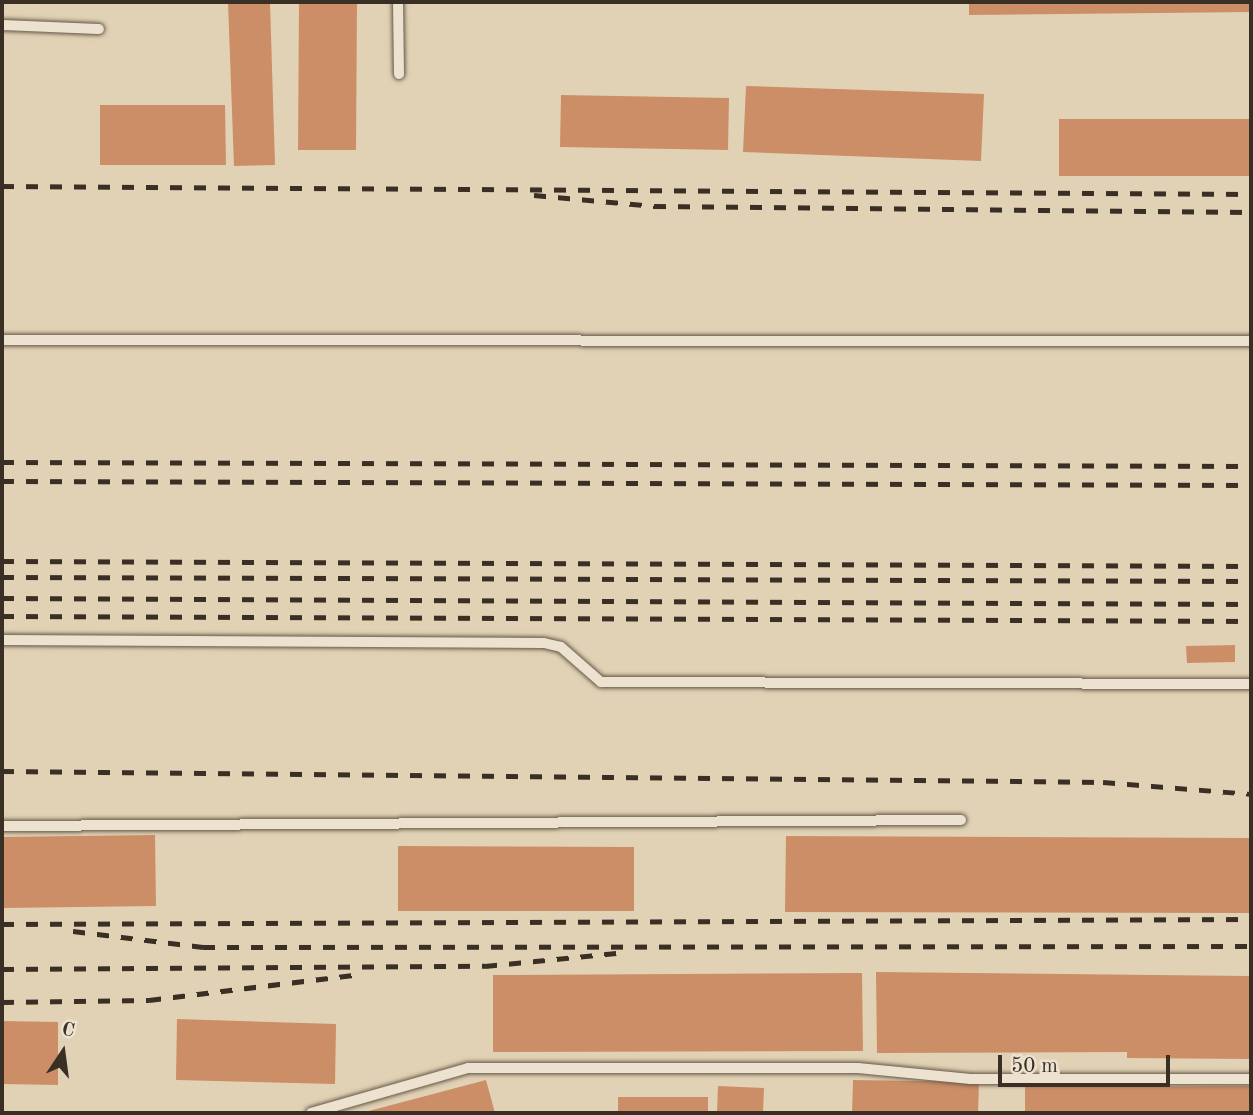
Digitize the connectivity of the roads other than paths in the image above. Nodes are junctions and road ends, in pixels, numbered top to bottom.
1 (398, 2) edge
2 (2, 25) edge
3 (99, 29) dead end
4 (399, 74) dead end
5 (2, 340) edge
6 (1251, 341) edge
7 (2, 640) edge
8 (1251, 684) edge
9 (961, 820) dead end
10 (2, 826) edge
11 (1251, 1079) edge
12 (311, 1113) edge

1 - 4 lane
2 - 3 lane
5 - 6 lane
7 - 8 lane
9 - 10 lane
11 - 12 lane

